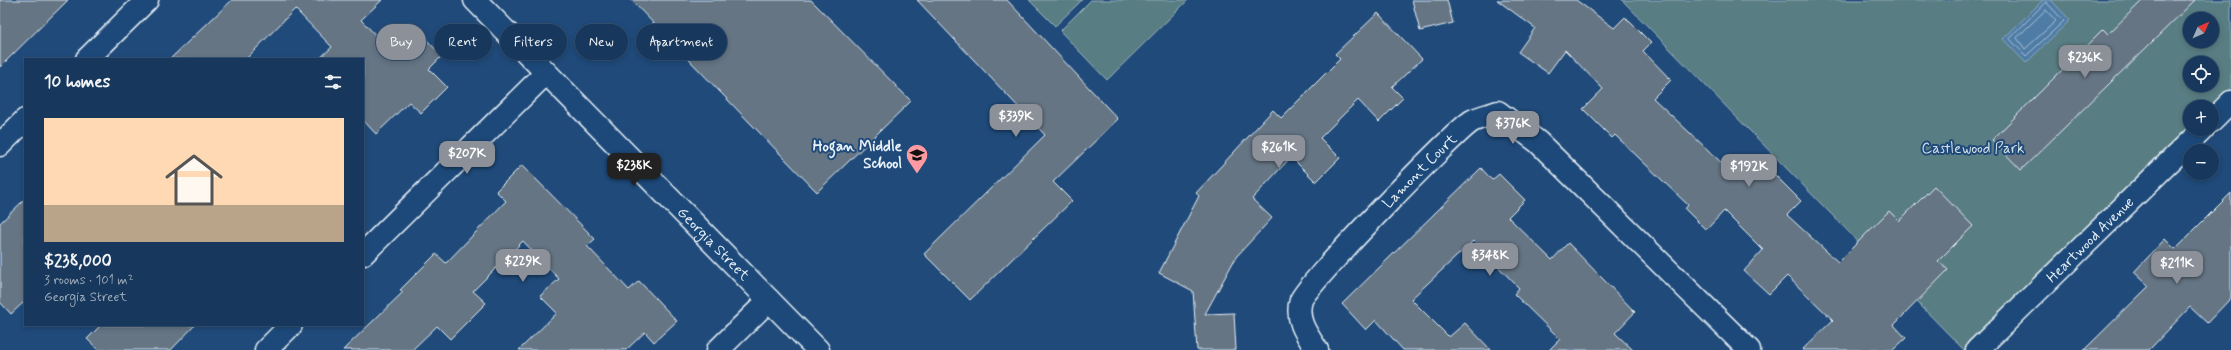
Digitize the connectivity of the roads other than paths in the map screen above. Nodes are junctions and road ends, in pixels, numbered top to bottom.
1 (147, 0) edge
2 (476, 0) edge
3 (88, 58) edge
4 (546, 73) junction
5 (2231, 102) edge
6 (2219, 113) edge
7 (24, 121) edge
8 (2196, 136) edge
9 (0, 145) edge
10 (364, 253) edge
11 (768, 300) junction
12 (290, 326) edge
13 (266, 350) edge
14 (718, 350) edge
15 (818, 350) edge
16 (1317, 350) edge
17 (1749, 350) edge
18 (1977, 350) edge

1 - 3 street
2 - 4 street, Georgia Street
4 - 10 street
4 - 11 street, Georgia Street
5 - 6 street
7 - 9 street
8 - 18 street, Heartwood Avenue
11 - 14 street
11 - 15 street, Georgia Street
12 - 13 street
16 - 17 street, Lamont Court

